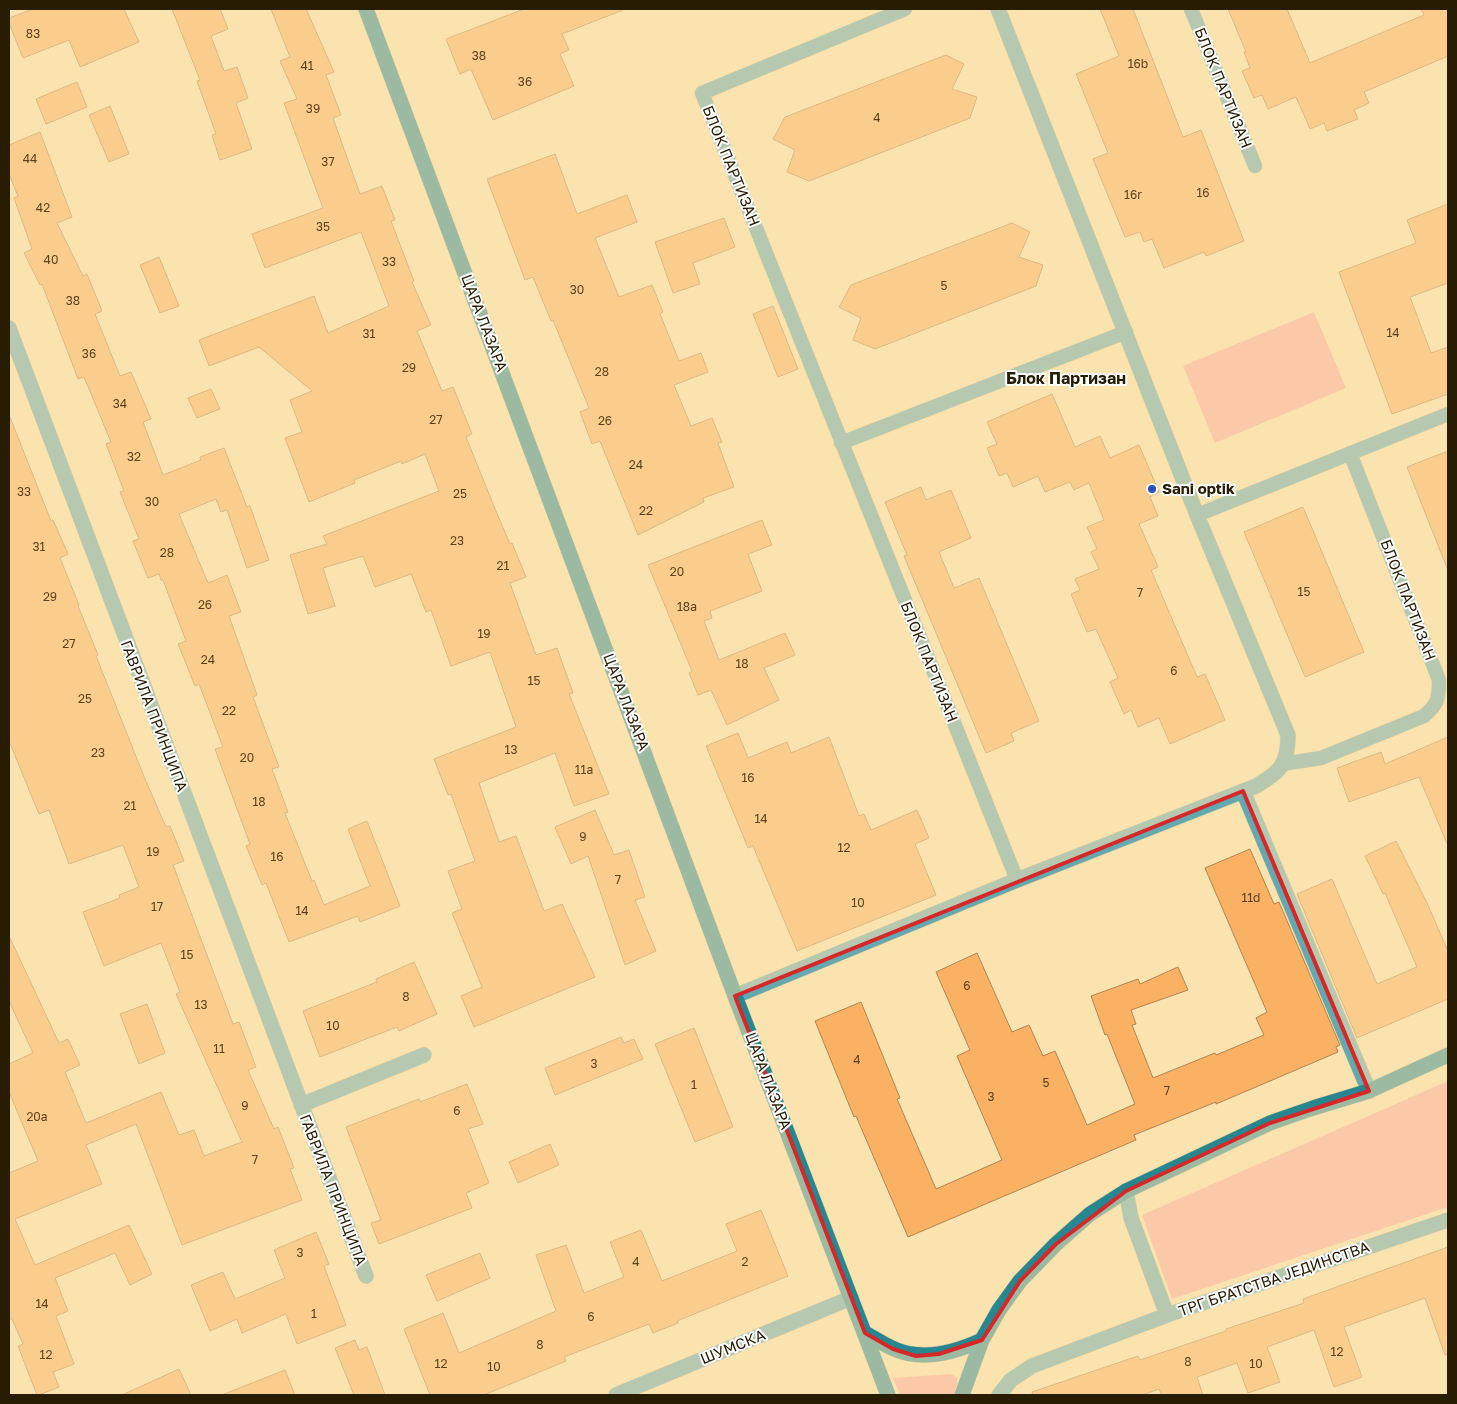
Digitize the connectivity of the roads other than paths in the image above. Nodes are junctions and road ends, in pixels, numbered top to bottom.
1 (366, 9) edge
2 (905, 9) edge
3 (998, 9) edge
4 (1191, 9) edge
5 (1255, 166) dead end
6 (9, 328) edge
7 (1126, 332) junction
8 (1448, 414) edge
9 (841, 443) junction
10 (1350, 453) junction
11 (1197, 515) junction
12 (1282, 764) junction
13 (1243, 792) junction
14 (1016, 880) junction
15 (735, 996) junction
16 (424, 1055) dead end
17 (1448, 1055) edge
18 (1369, 1091) junction
19 (301, 1104) junction
20 (1126, 1191) junction
21 (1448, 1220) edge
22 (366, 1276) dead end
23 (851, 1298) junction
24 (1167, 1315) junction
25 (865, 1333) junction
26 (982, 1340) junction
27 (616, 1395) edge
28 (888, 1395) edge
29 (962, 1395) edge
30 (998, 1395) edge

1 - 15 main road, ЦАРА ЛАЗАРА
2 - 9 lane, БЛОК ПАРТИЗАН
3 - 7 street
4 - 5 lane, БЛОК ПАРТИЗАН
6 - 19 street, ГАВРИЛА ПРИНЦИПА
7 - 9 lane
7 - 11 street
8 - 10 lane
9 - 14 lane, БЛОК ПАРТИЗАН
10 - 11 lane
10 - 12 lane, БЛОК ПАРТИЗАН
11 - 12 street
12 - 13 street
13 - 14 street
13 - 18 street
14 - 15 street
15 - 23 main road, ЦАРА ЛАЗАРА
16 - 19 street, ГАВРИЛА ПРИНЦИПА
17 - 18 main road
18 - 20 main road
19 - 22 street, ГАВРИЛА ПРИНЦИПА
20 - 24 street, ТРГ БРАТСТВА ЈЕДИНСТВА
20 - 26 main road
21 - 24 street, ТРГ БРАТСТВА ЈЕДИНСТВА
23 - 25 main road, ЦАРА ЛАЗАРА
23 - 27 street, ШУМСКА
24 - 30 street
25 - 26 main road
25 - 28 main road, ЦАРА ЛАЗАРА
26 - 29 main road

